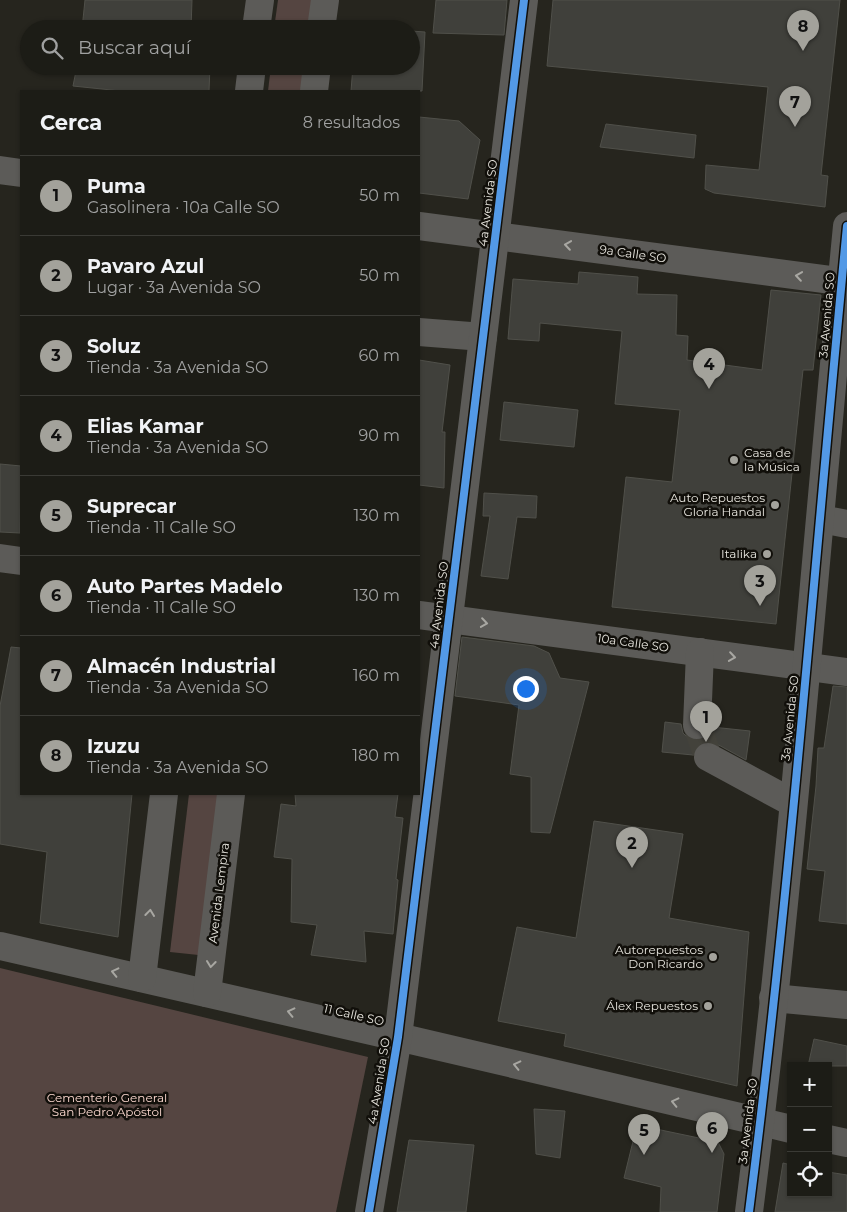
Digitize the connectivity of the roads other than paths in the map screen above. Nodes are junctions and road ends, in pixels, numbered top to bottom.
1 (260, 0) edge
2 (325, 0) edge
3 (524, 0) edge
4 (257, 20) edge
5 (322, 20) edge
6 (251, 75) edge
7 (316, 75) edge
8 (249, 90) edge
9 (314, 90) edge
10 (0, 170) edge
11 (20, 173) edge
12 (420, 226) edge
13 (847, 226) edge
14 (495, 236) junction
15 (844, 282) edge
16 (420, 332) edge
17 (483, 337) junction
18 (834, 522) edge
19 (0, 558) edge
20 (20, 561) edge
21 (420, 615) edge
22 (449, 619) junction
23 (700, 652) junction
24 (807, 667) junction
25 (847, 672) edge
26 (697, 726) tunnel mouth
27 (708, 757) tunnel mouth
28 (164, 795) edge
29 (231, 795) edge
30 (793, 803) junction
31 (0, 946) edge
32 (142, 978) junction
33 (207, 993) junction
34 (773, 998) junction
35 (847, 1005) edge
36 (398, 1037) junction
37 (760, 1122) junction
38 (787, 1128) edge
39 (832, 1140) edge
40 (847, 1143) edge
41 (369, 1212) edge
42 (749, 1212) edge

1 - 4 street
2 - 5 street
3 - 14 street, 4a Avenida SO
6 - 8 street
7 - 9 street
10 - 11 street
12 - 14 street, 9a Calle SO
13 - 15 street, 3a Avenida SO
15 -> 14 street, 9a Calle SO
14 - 17 street, 4a Avenida SO
15 - 18 street, 3a Avenida SO
16 - 17 street
17 - 22 street, 4a Avenida SO
18 - 24 street, 3a Avenida SO
19 - 20 street
21 - 22 street, 10a Calle SO
22 -> 23 street, 10a Calle SO
22 - 36 street, 4a Avenida SO
23 -> 24 street, 10a Calle SO
23 - 26 street
24 - 25 street, 10a Calle SO
24 - 30 street, 3a Avenida SO
27 - 30 street
32 -> 28 street
29 -> 33 street, Avenida Lempira
30 - 34 street, 3a Avenida SO
32 -> 31 street, 11 Calle SO
32 - 33 street, 11 Calle SO
36 -> 33 street, 11 Calle SO
34 - 35 street
34 - 37 street, 3a Avenida SO
37 -> 36 street, 11 Calle SO
36 - 41 street, 4a Avenida SO
37 - 38 street, 11 Calle SO
37 - 42 street, 3a Avenida SO
39 - 40 street

